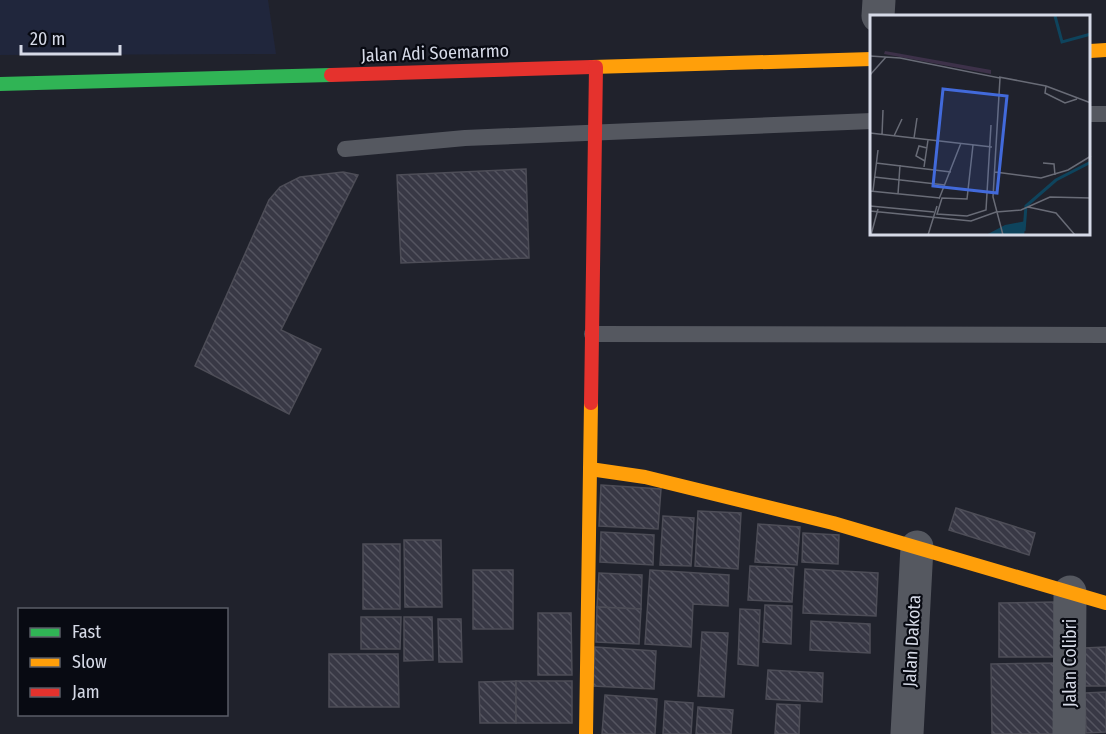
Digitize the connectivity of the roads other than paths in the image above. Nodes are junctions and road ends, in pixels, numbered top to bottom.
1 (879, 0) edge
2 (878, 15) edge
3 (1106, 50) edge
4 (1091, 51) edge
5 (870, 59) edge
6 (596, 67) junction
7 (0, 84) edge
8 (870, 122) edge
9 (594, 133) junction
10 (345, 149) dead end
11 (592, 334) junction
12 (1106, 335) edge
13 (590, 469) junction
14 (917, 547) junction
15 (1070, 592) junction
16 (1106, 603) edge
17 (586, 734) edge
18 (907, 734) edge
19 (1069, 734) edge

1 - 2 street
3 - 4 main road
5 - 6 main road, Jalan Adi Soemarmo
6 - 7 main road, Jalan Adi Soemarmo
6 - 9 main road
8 - 9 lane
9 - 10 lane
9 - 11 main road
11 - 12 lane
11 - 13 main road
13 - 14 main road
13 - 17 main road
14 - 15 main road
14 - 18 street, Jalan Dakota
15 - 16 main road
15 - 19 street, Jalan Colibri

